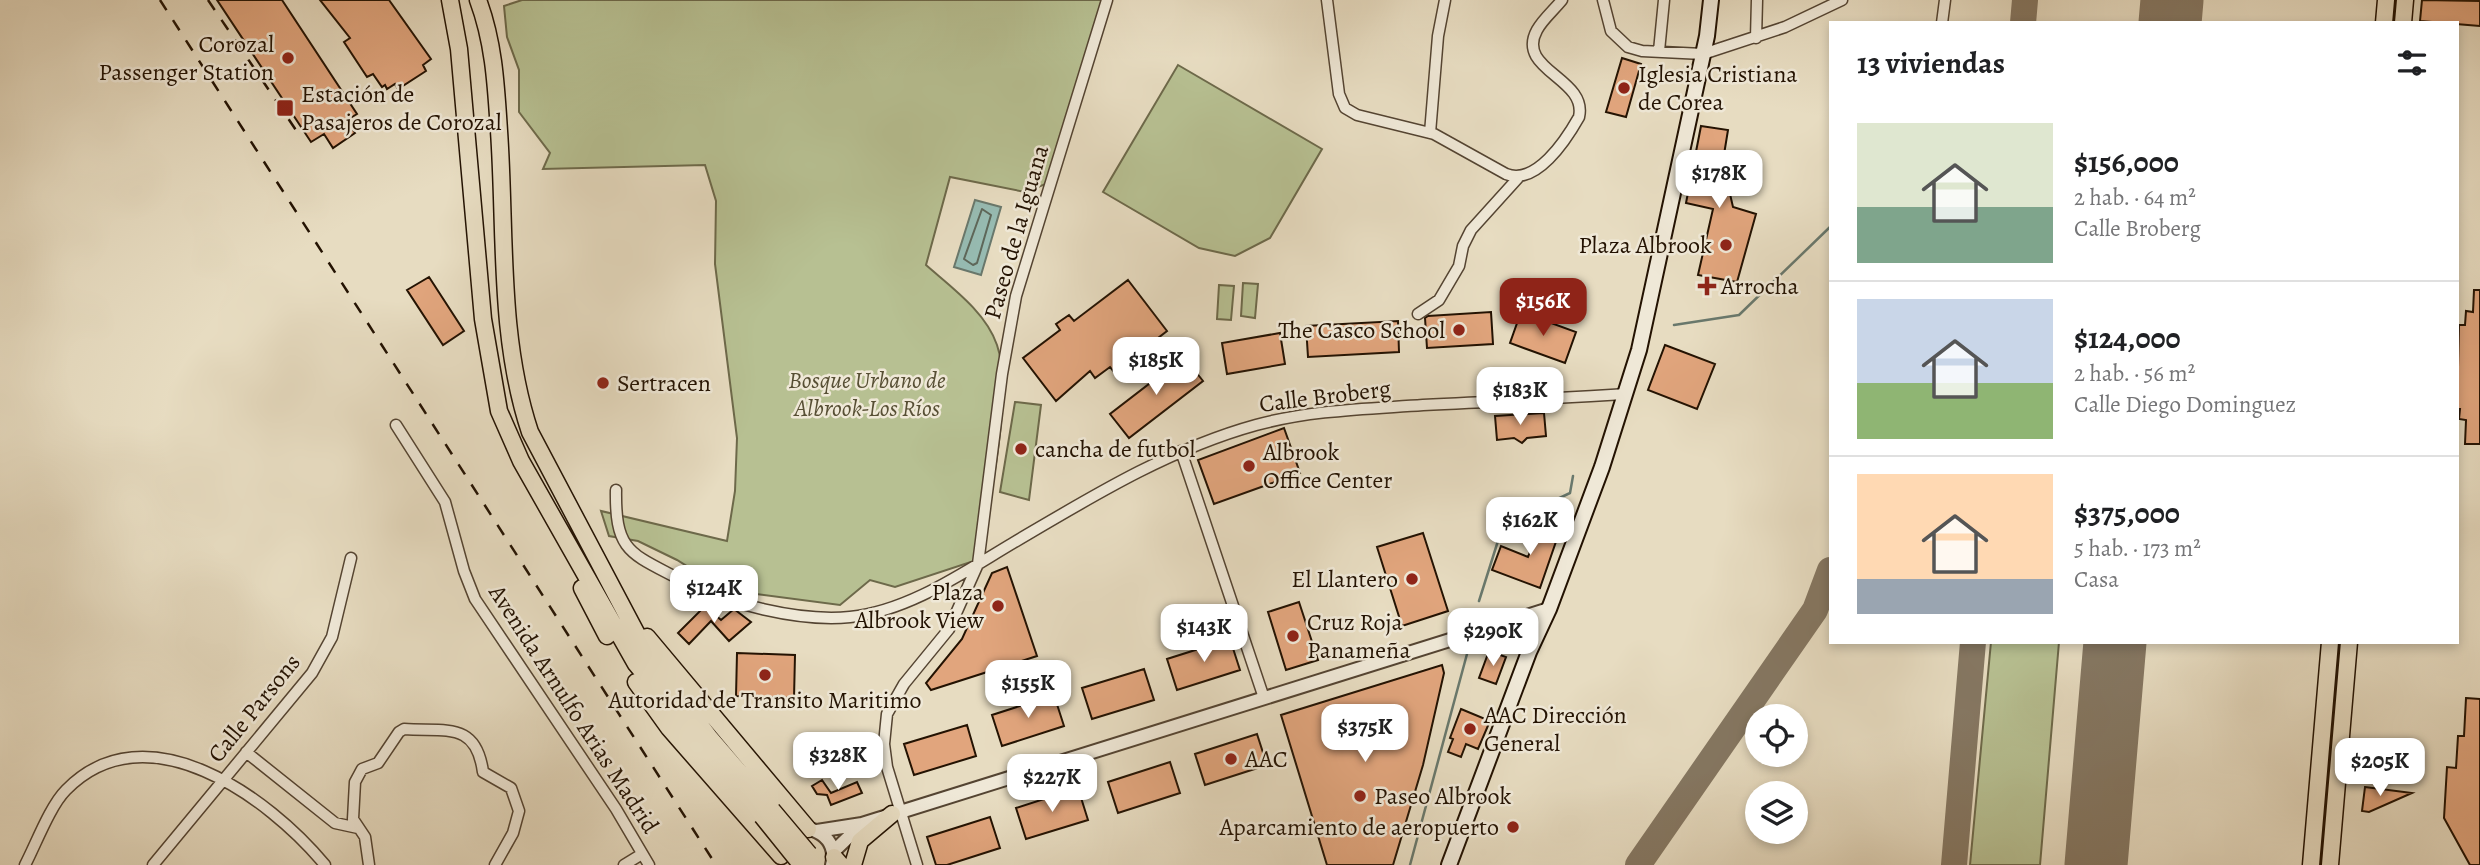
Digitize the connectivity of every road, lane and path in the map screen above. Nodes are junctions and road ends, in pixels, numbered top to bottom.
1 (450, 0) edge
2 (478, 0) edge
3 (1107, 0) edge
4 (1327, 0) edge
5 (1445, 0) edge
6 (1562, 0) edge
7 (1603, 0) edge
8 (1664, 0) edge
9 (1711, 0) edge
10 (1757, 0) edge
11 (1842, 0) edge
12 (1945, 0) edge
13 (2386, 0) edge
14 (2405, 0) edge
15 (1942, 21) edge
16 (2384, 21) edge
17 (2403, 21) edge
18 (1756, 38) junction
19 (1660, 51) junction
20 (1703, 54) junction
21 (1430, 133) junction
22 (1518, 178) junction
23 (1418, 314) dead end
24 (1626, 394) junction
25 (396, 425) dead end
26 (1181, 451) junction
27 (616, 490) dead end
28 (351, 558) dead end
29 (978, 564) junction
30 (604, 575) junction
31 (1549, 609) junction
32 (1510, 621) junction
33 (2330, 644) edge
34 (2348, 644) edge
35 (1530, 652) junction
36 (1264, 698) junction
37 (246, 752) junction
38 (223, 779) junction
39 (779, 794) junction
40 (896, 813) junction
41 (761, 815) junction
42 (862, 824) junction
43 (358, 828) junction
44 (813, 830) junction
45 (642, 854) junction
46 (835, 860) edge
47 (780, 862) edge
48 (25, 865) edge
49 (153, 865) edge
50 (325, 865) edge
51 (369, 865) edge
52 (495, 865) edge
53 (624, 865) edge
54 (649, 865) edge
55 (802, 865) edge
56 (819, 865) edge
57 (853, 865) edge
58 (917, 865) edge
59 (1449, 865) edge
60 (2311, 865) edge
61 (2330, 865) edge

1 - 41 main road
2 - 30 main road
3 - 29 street, Paseo de la Iguana
4 - 21 street
5 - 21 street
6 - 22 street
7 - 19 street
8 - 19 street
9 - 20 main road
10 - 18 street
11 - 18 street
12 - 15 street
13 - 16 main road
14 - 17 main road
18 - 20 street
19 - 20 street
20 - 24 main road
21 - 22 street
22 - 23 street
24 - 26 street, Calle Broberg
24 - 31 main road
25 - 45 street, Avenida Arnulfo Arias Madrid
26 - 29 street, Calle Broberg
26 - 36 street
27 - 29 street, Calle Broberg
28 - 37 street, Calle Parsons
29 - 40 street, Paseo de la Iguana
30 - 39 main road
30 - 41 main road
31 - 32 street
31 - 35 main road
32 - 35 main road
32 - 36 street
33 - 60 main road
34 - 61 main road
35 - 59 main road
36 - 40 street
37 - 38 street, Calle Parsons
37 - 43 street
38 - 48 street
38 - 49 street, Calle Parsons
38 - 50 street
39 - 41 main road
39 - 44 main road
40 - 42 street
40 - 57 main road
40 - 58 street, Paseo de la Iguana
41 - 47 main road
41 - 55 main road, bridge
41 - 56 main road, bridge
42 - 44 street
42 - 46 street
43 - 51 street
43 - 52 street
44 - 46 street
44 - 47 street
45 - 53 street
45 - 54 street, Avenida Arnulfo Arias Madrid

